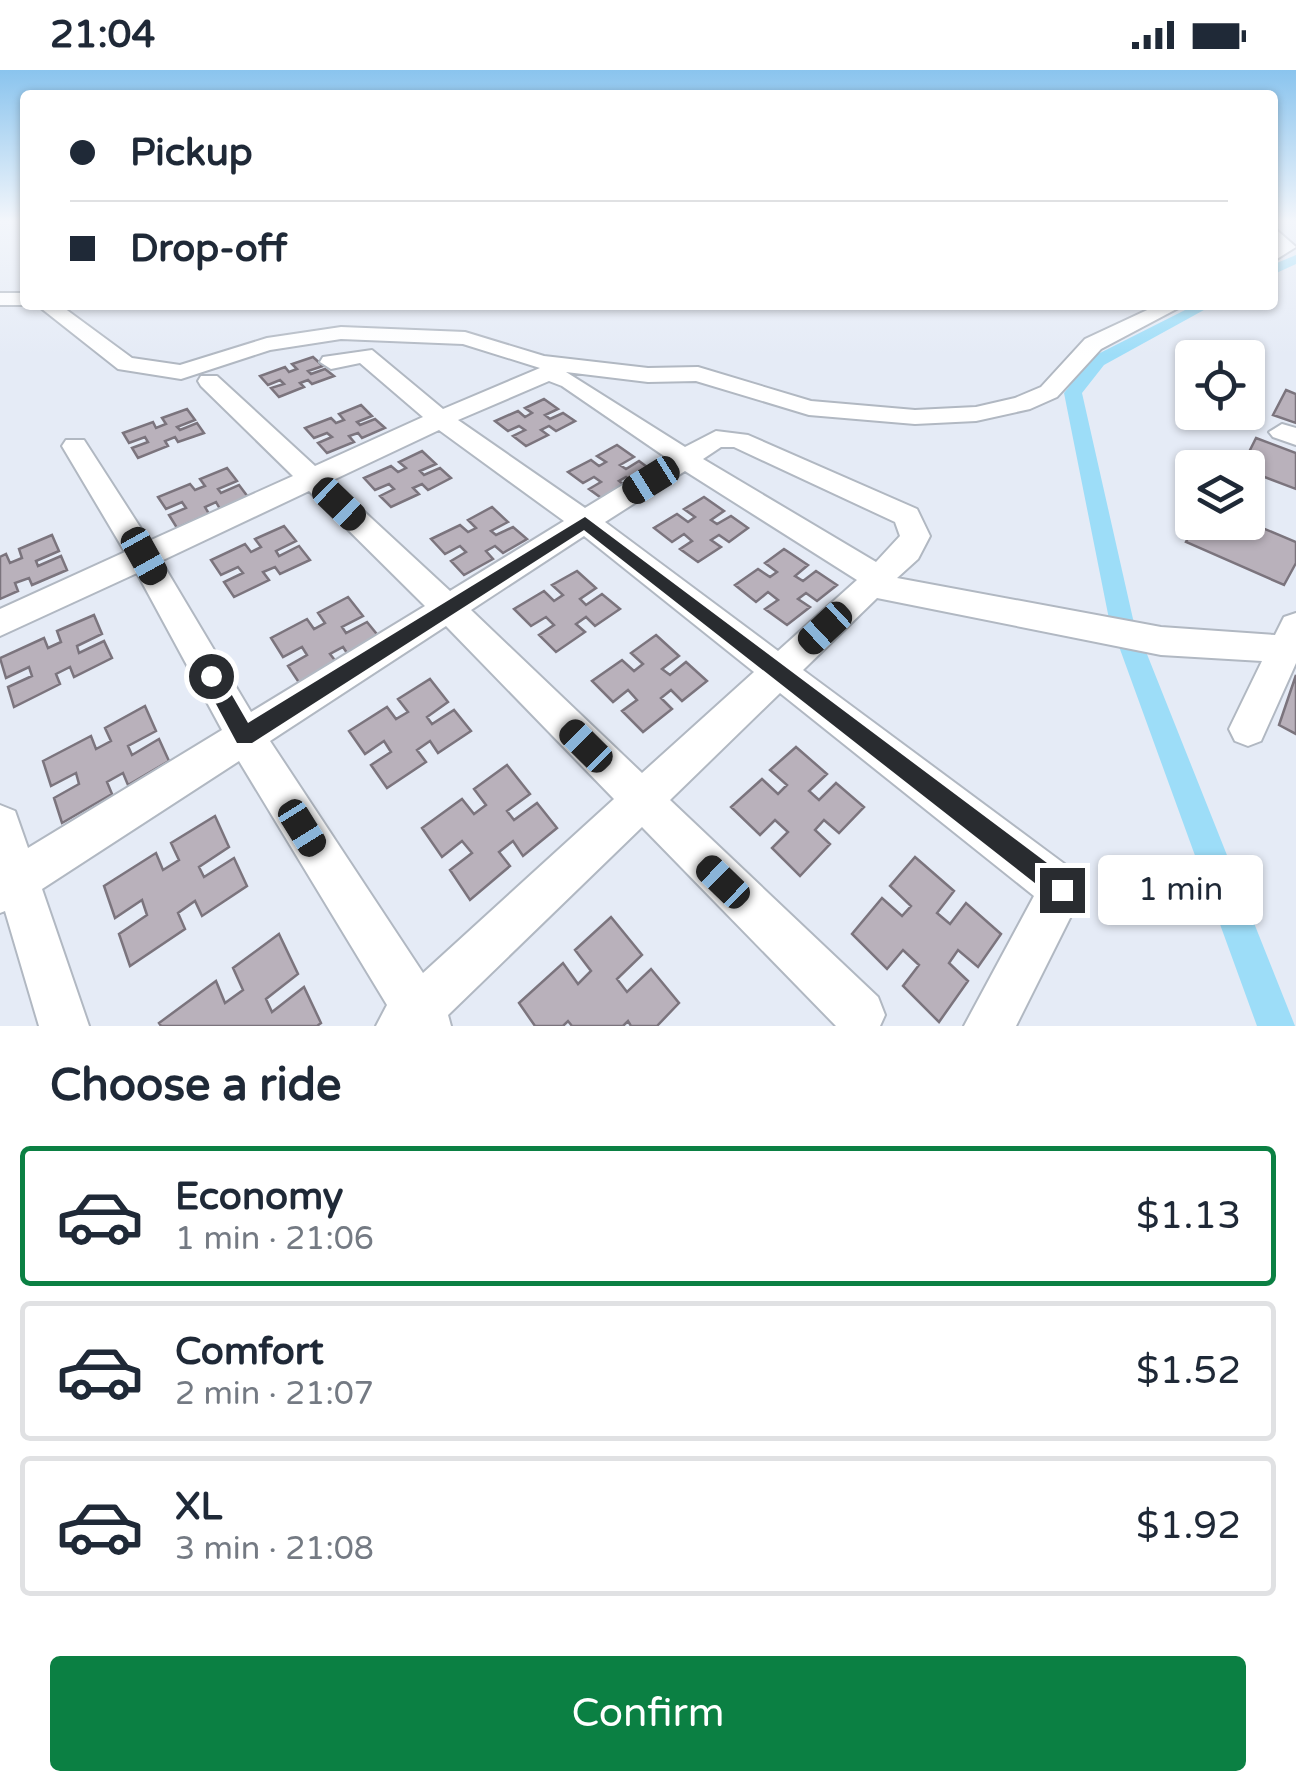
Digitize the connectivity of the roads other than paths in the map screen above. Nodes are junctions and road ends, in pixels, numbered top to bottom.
1 (54, 310) edge
2 (1164, 310) edge
3 (331, 362) dead end
4 (209, 381) dead end
5 (440, 419) junction
6 (75, 446) dead end
7 (684, 459) junction
8 (312, 478) junction
9 (585, 522) junction
10 (144, 556) junction
11 (874, 582) junction
12 (448, 608) junction
13 (0, 623) edge
14 (1293, 632) edge
15 (779, 672) junction
16 (1248, 728) dead end
17 (244, 736) junction
18 (641, 801) junction
19 (0, 826) edge
20 (10, 884) edge
21 (860, 1015) dead end
22 (415, 1021) edge
23 (64, 1026) edge
24 (989, 1026) edge

1 - 2 street
3 - 5 street
4 - 8 street
5 - 7 street
5 - 8 street
5 - 9 street
6 - 10 street
7 - 9 street
7 - 11 street
7 - 11 street
8 - 10 street
8 - 12 street
9 - 12 street
9 - 15 street
10 - 13 street
10 - 17 street
11 - 14 street
11 - 15 street
12 - 17 street
12 - 18 street
14 - 16 street
15 - 18 street
15 - 24 street
17 - 20 street
17 - 22 street
18 - 21 street
18 - 22 street
19 - 20 street
20 - 23 street

